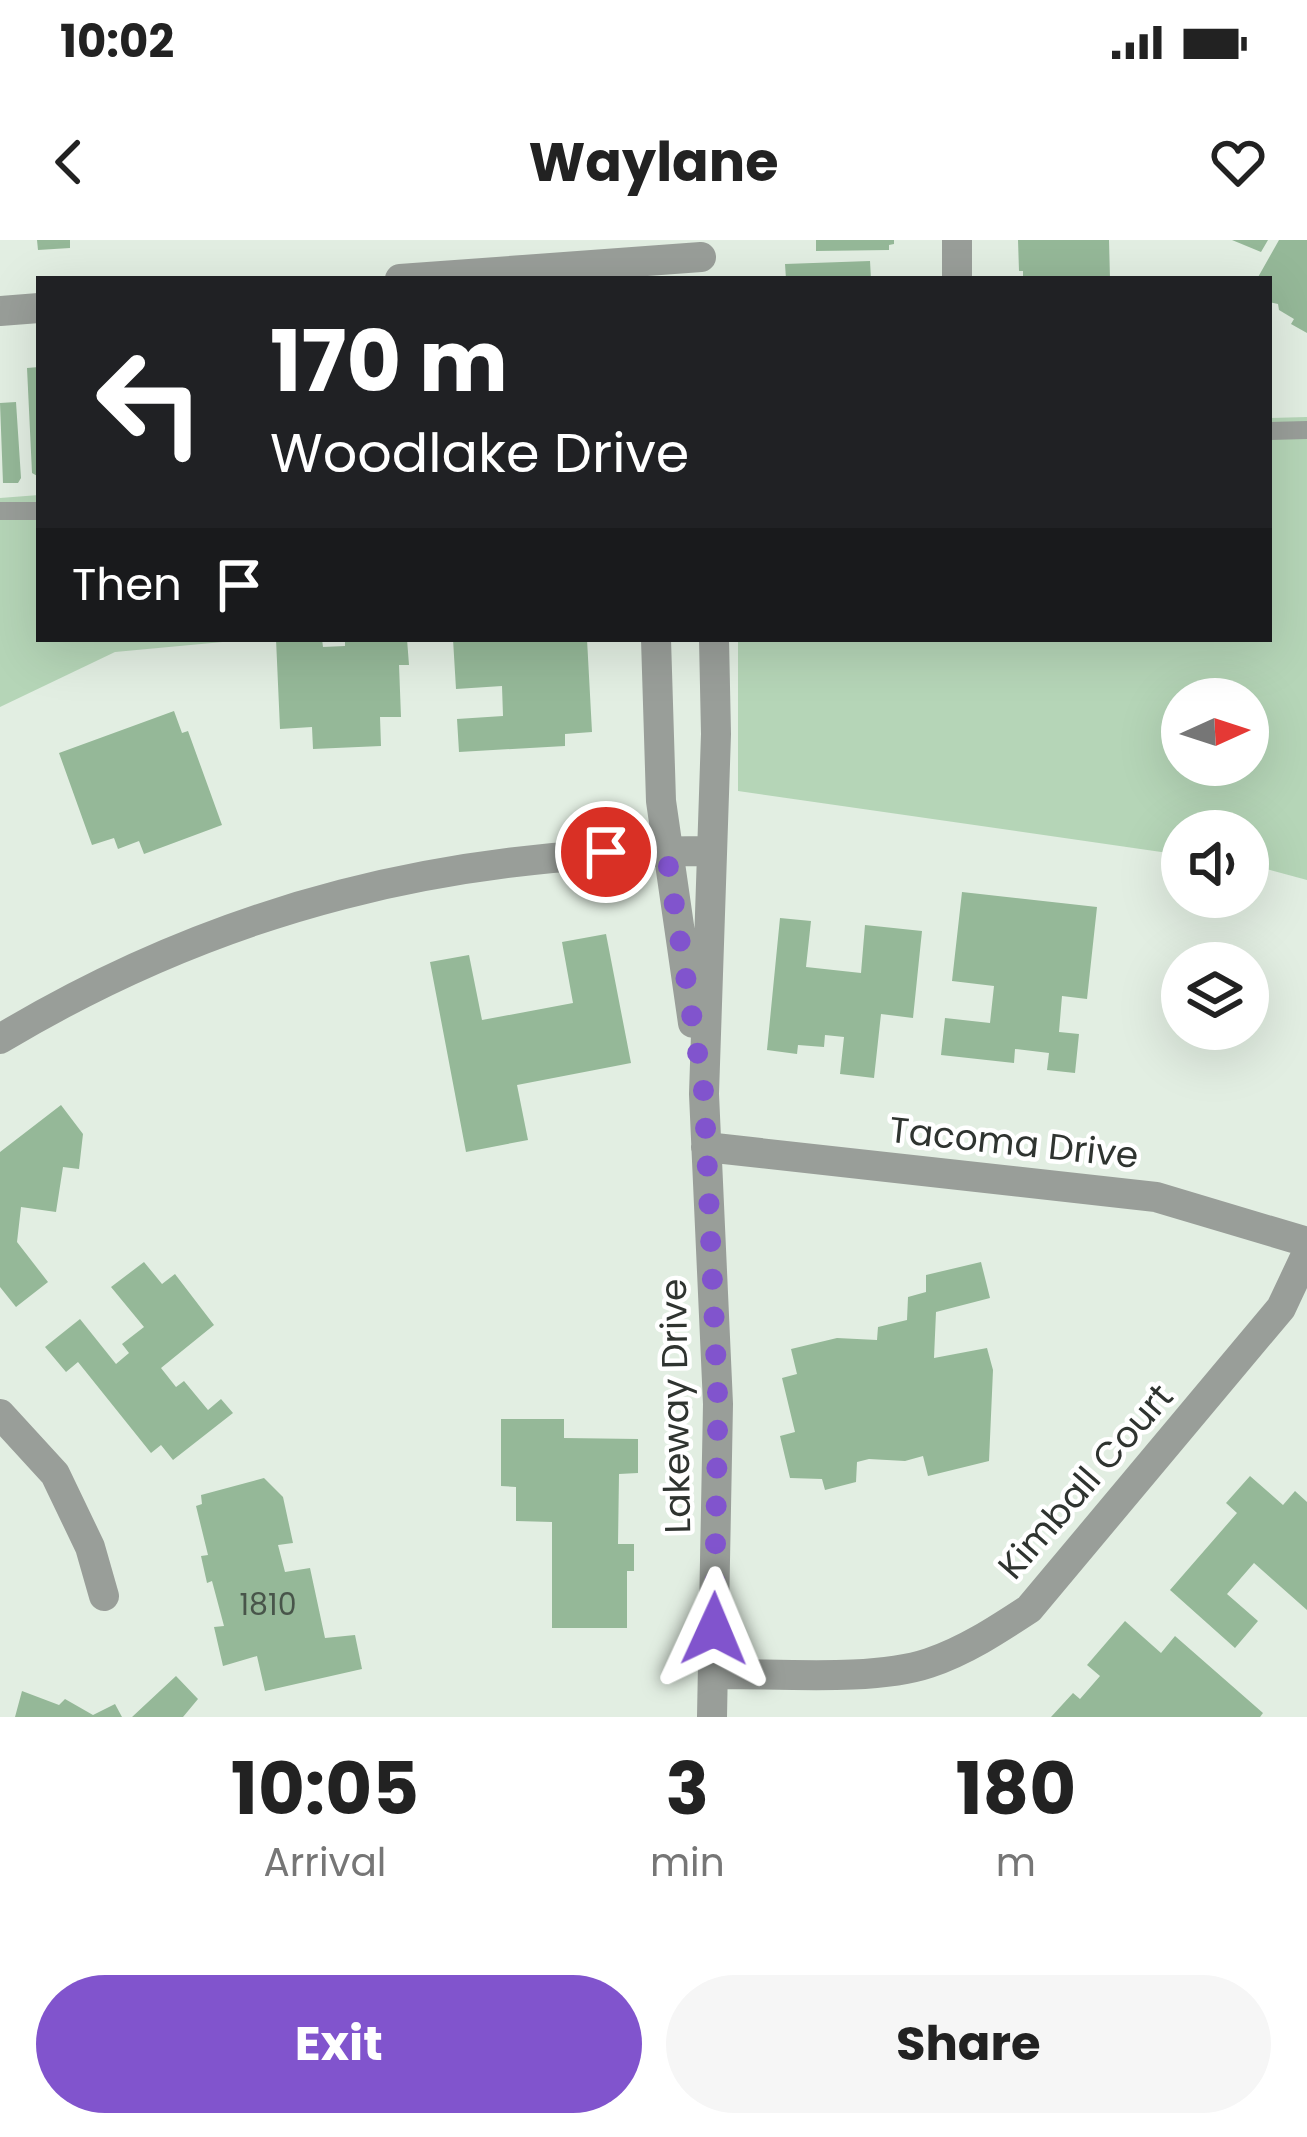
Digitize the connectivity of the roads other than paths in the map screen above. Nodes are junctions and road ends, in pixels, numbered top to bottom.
1 (956, 240) edge
2 (702, 259) edge
3 (643, 260) edge
4 (438, 276) edge
5 (957, 276) edge
6 (36, 308) edge
7 (0, 311) edge
8 (1307, 430) edge
9 (1272, 431) edge
10 (36, 511) edge
11 (0, 512) edge
12 (656, 642) edge
13 (714, 642) edge
14 (666, 851) junction
15 (712, 851) junction
16 (0, 1040) edge
17 (704, 1094) junction
18 (706, 1147) junction
19 (1307, 1242) edge
20 (1307, 1253) edge
21 (0, 1414) edge
22 (104, 1597) dead end
23 (713, 1674) junction
24 (712, 1717) edge

1 - 5 street
2 - 3 street
3 - 4 street
6 - 7 street
8 - 9 lane
10 - 11 lane
12 - 14 street, Lakeway Drive
13 - 15 street, Lakeway Drive
14 - 15 street
14 - 16 street
14 - 17 street, Lakeway Drive
15 - 17 street, Lakeway Drive
17 - 18 street, Lakeway Drive
18 - 19 street, Tacoma Drive
18 - 23 street, Lakeway Drive
20 - 23 street, Kimball Court
21 - 22 street
23 - 24 street, Lakeway Drive

